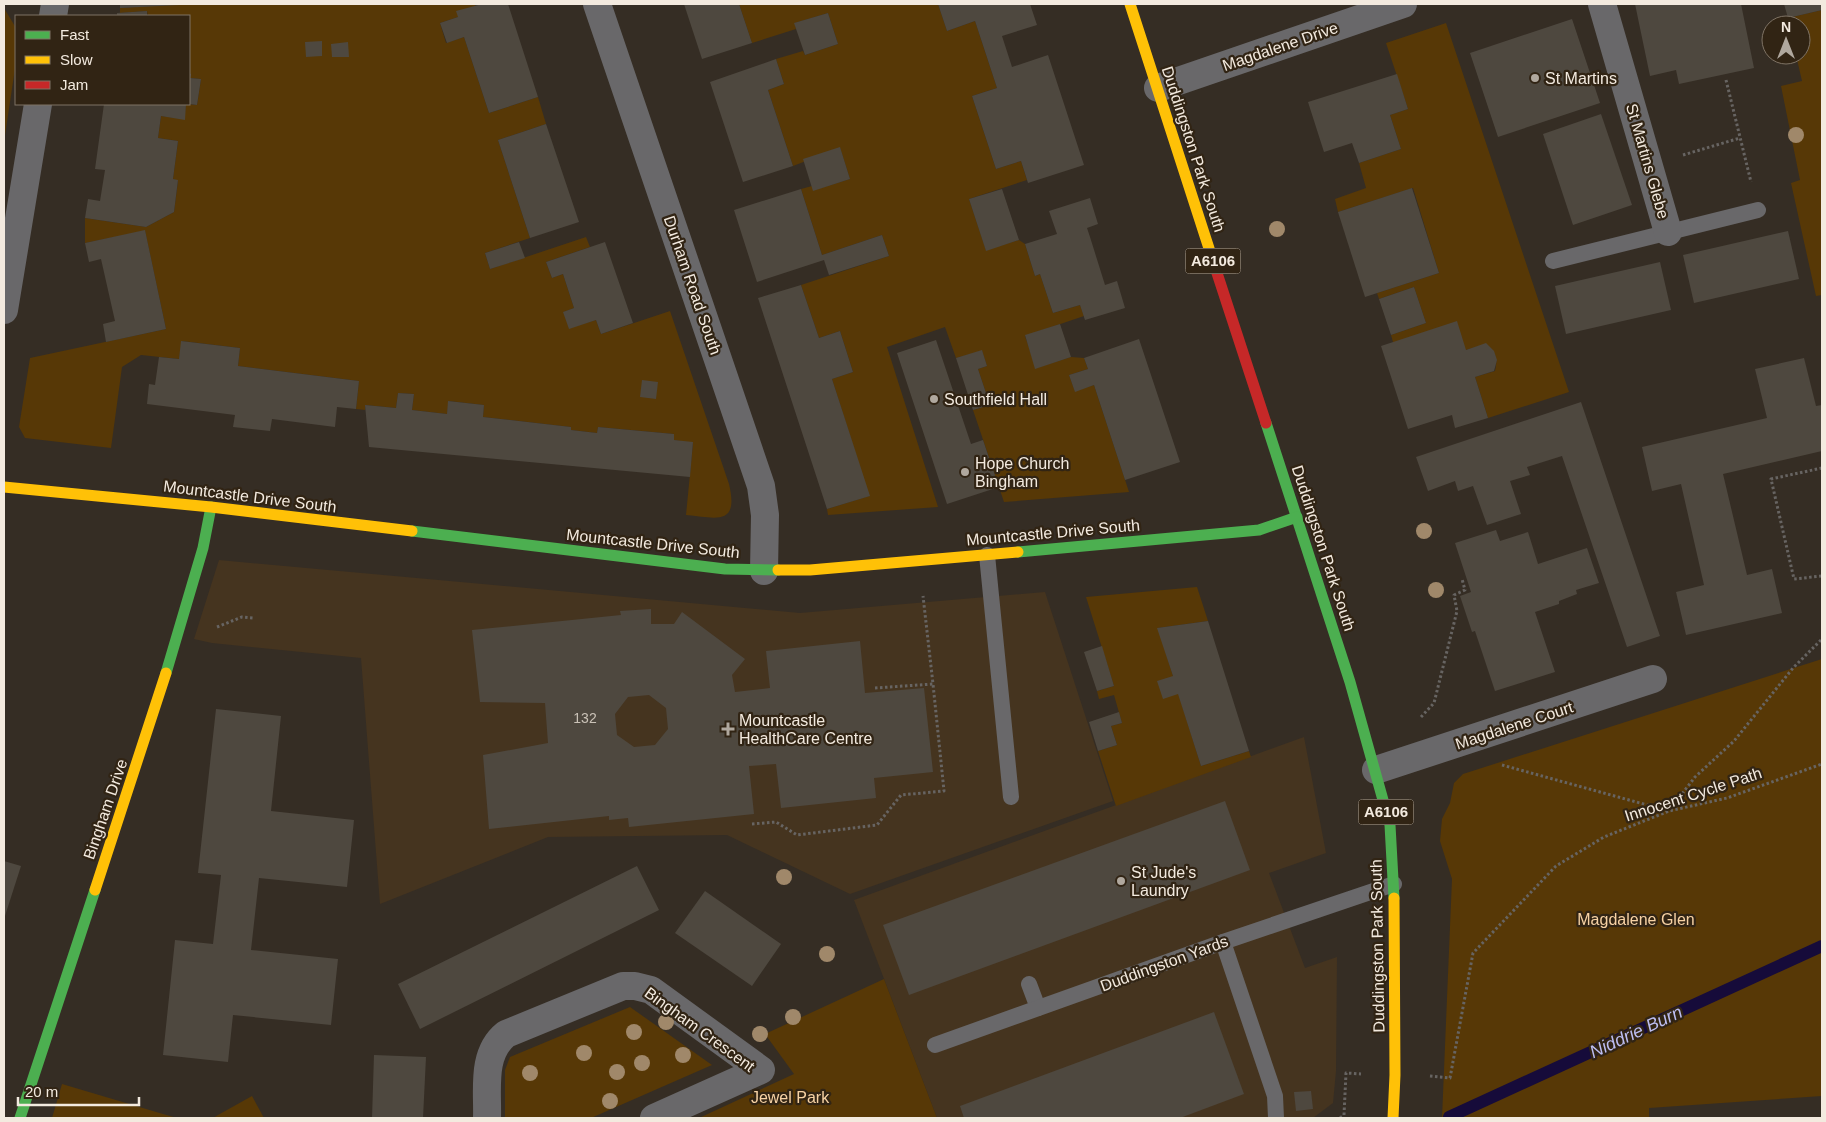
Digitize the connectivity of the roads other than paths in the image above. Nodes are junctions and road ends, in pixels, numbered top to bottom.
1 (597, 4) edge
2 (1130, 4) edge
3 (1403, 4) edge
4 (1602, 4) edge
5 (1158, 88) junction
6 (38, 105) edge
7 (1758, 210) road end
8 (1668, 232) junction
9 (1553, 261) dead end
10 (4, 310) edge
11 (4, 487) edge
12 (212, 507) junction
13 (1297, 517) junction
14 (987, 554) junction
15 (764, 571) junction
16 (1653, 679) dead end
17 (1376, 770) junction
18 (1011, 797) dead end
19 (1394, 884) junction
20 (1223, 942) junction
21 (1029, 984) dead end
22 (1038, 1008) junction
23 (935, 1045) dead end
24 (20, 1118) edge
25 (487, 1118) edge
26 (654, 1118) edge
27 (1276, 1118) edge
28 (1393, 1118) edge

1 - 15 street, Durham Road South
2 - 5 street, Duddingston Park South / A6106
3 - 5 street, Magdalene Drive
4 - 8 street, St Martins Glebe
5 - 13 street, Duddingston Park South / A6106
6 - 10 street
7 - 8 lane
8 - 9 lane
11 - 12 street, Mountcastle Drive South
12 - 15 street, Mountcastle Drive South
12 - 24 street, Bingham Drive
13 - 14 street, Mountcastle Drive South
13 - 17 street, Duddingston Park South / A6106
14 - 15 street, Mountcastle Drive South
14 - 18 lane
16 - 17 street, Magdalene Court
17 - 19 street, Duddingston Park South / A6106
19 - 20 lane, Duddingston Yards
19 - 28 street, Duddingston Park South / A6106
20 - 22 lane, Duddingston Yards
20 - 27 lane
21 - 22 lane
22 - 23 lane, Duddingston Yards
25 - 26 street, Bingham Crescent

